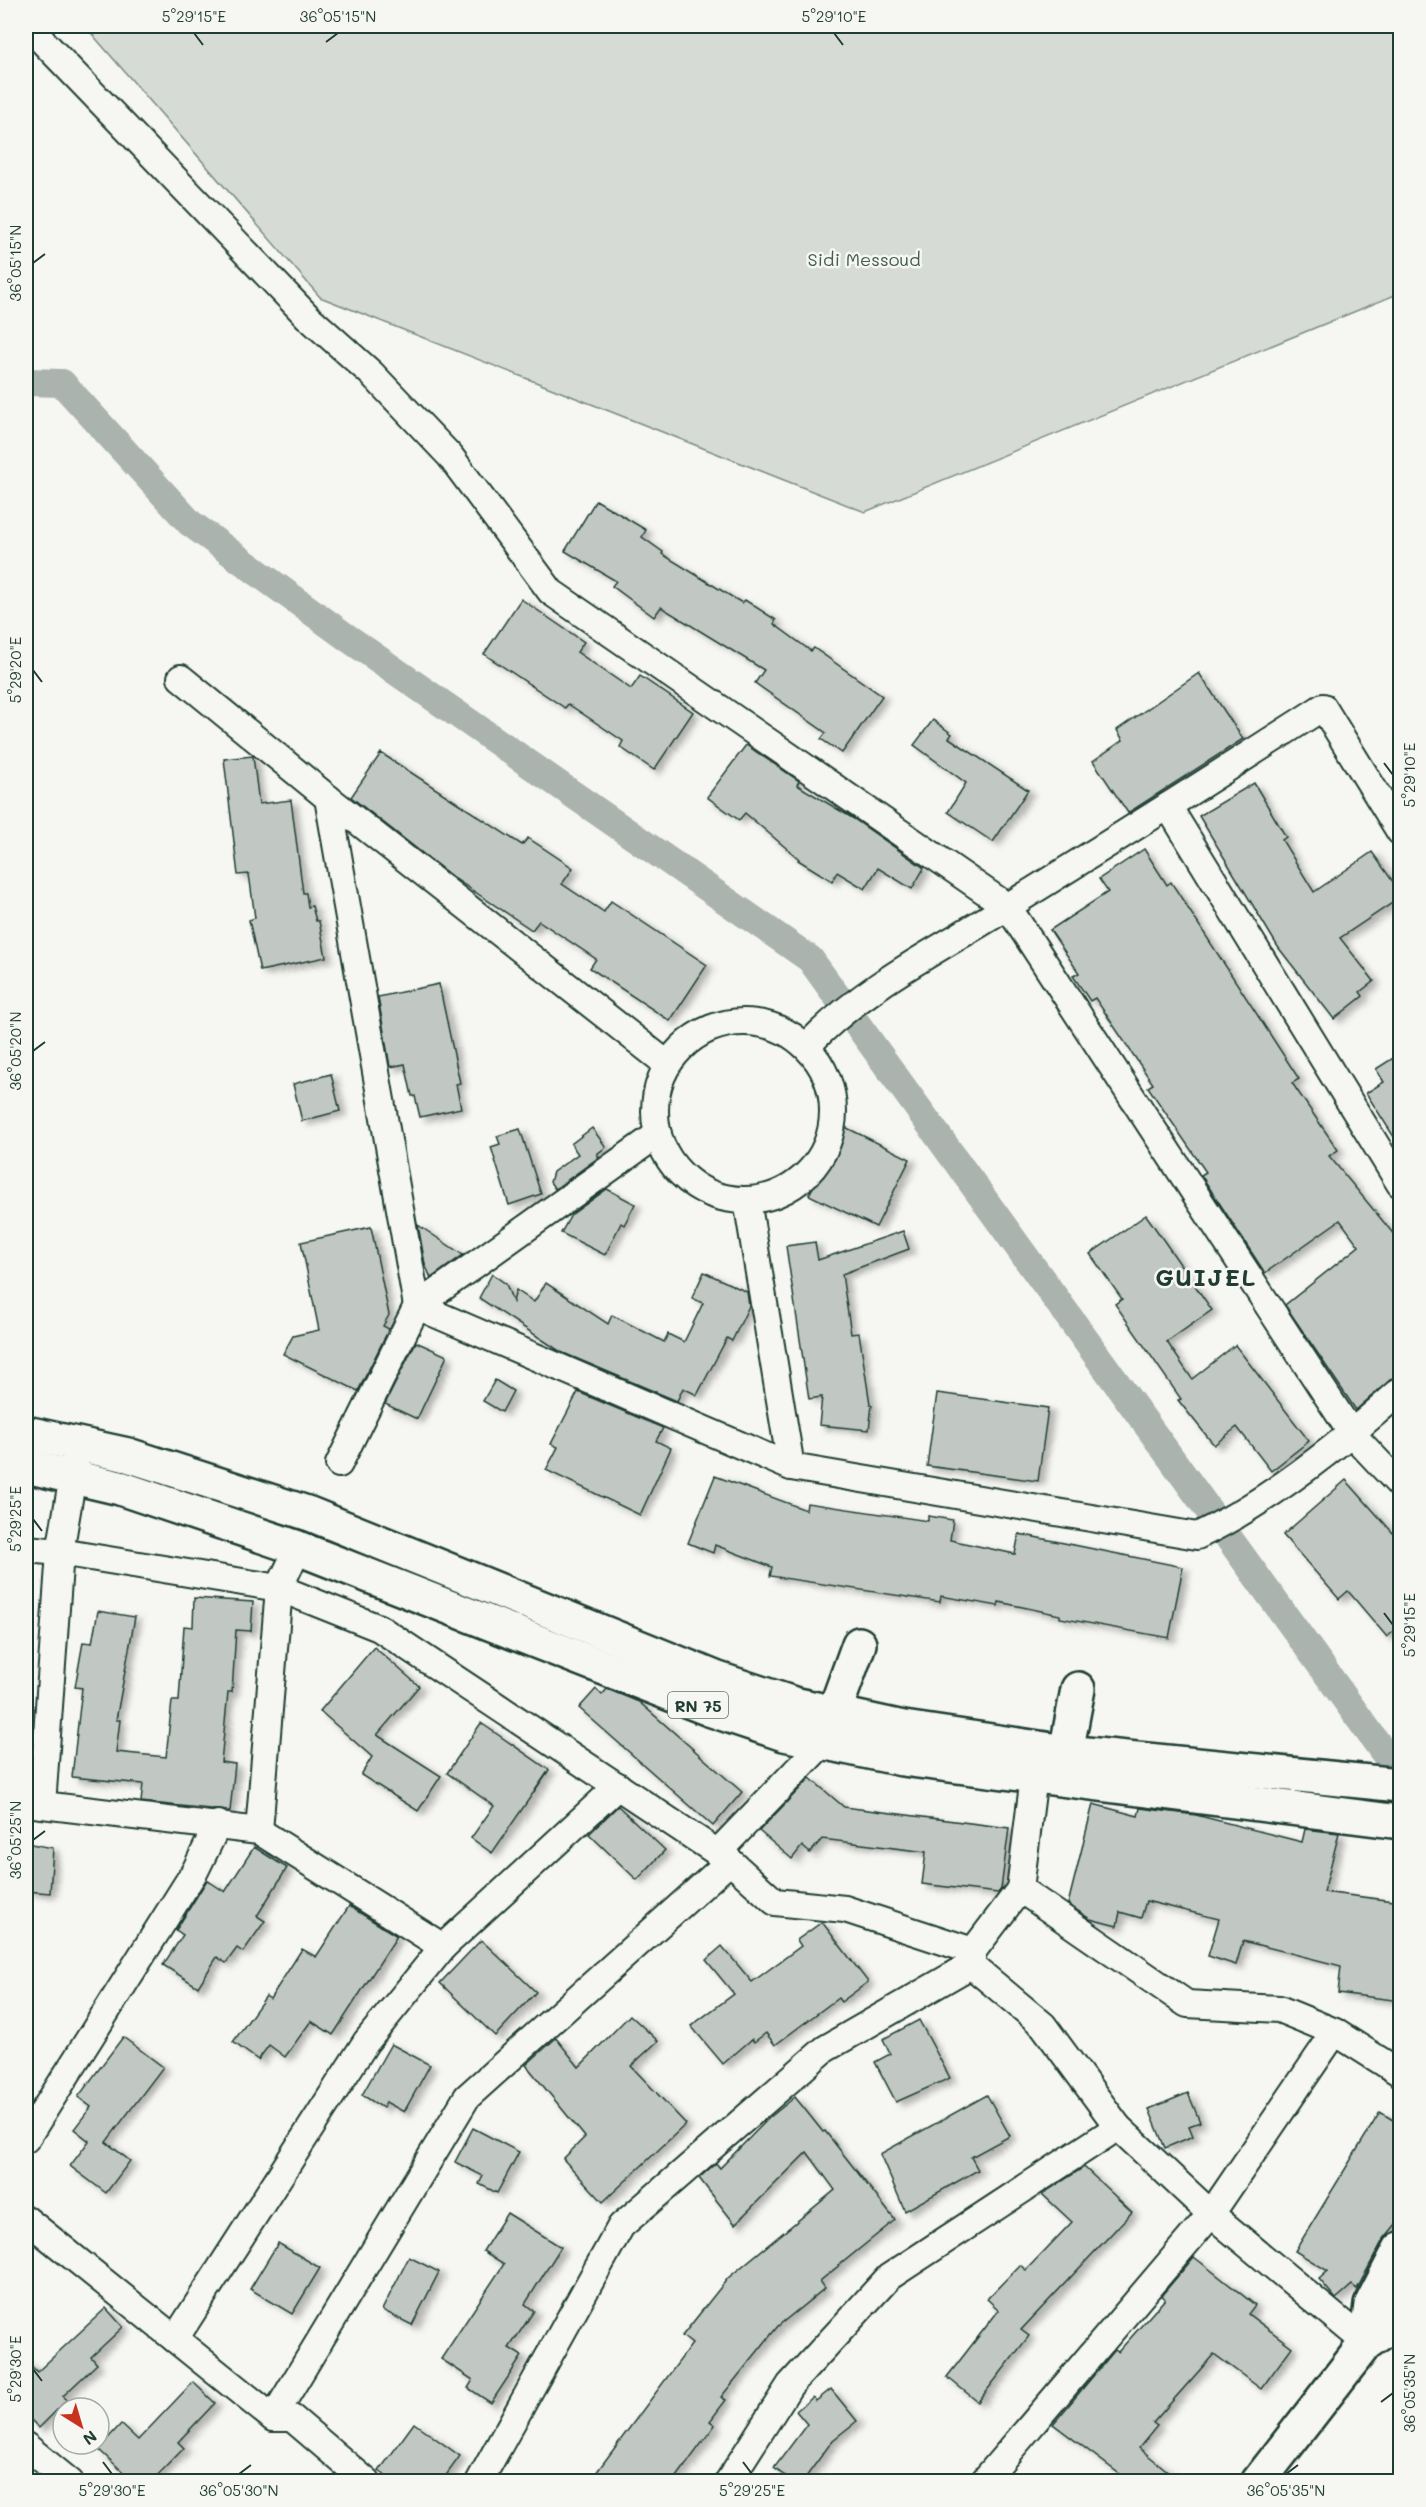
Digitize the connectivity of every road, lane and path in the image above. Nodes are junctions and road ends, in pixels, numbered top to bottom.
1 (28, 26) edge
2 (181, 678) dead end
3 (328, 798) junction
4 (1168, 806) junction
5 (1401, 832) edge
6 (1008, 907) junction
7 (808, 1045) junction
8 (667, 1064) junction
9 (658, 1134) junction
10 (1401, 1184) edge
11 (747, 1200) junction
12 (417, 1306) junction
13 (1401, 1391) edge
14 (26, 1433) edge
15 (1352, 1434) junction
16 (80, 1443) junction
17 (339, 1464) dead end
18 (26, 1466) edge
19 (791, 1467) junction
20 (71, 1475) junction
21 (1401, 1485) edge
22 (298, 1548) junction
23 (26, 1549) edge
24 (60, 1552) junction
25 (279, 1588) junction
26 (859, 1644) dead end
27 (1078, 1689) dead end
28 (828, 1729) junction
29 (1066, 1752) junction
30 (1034, 1776) junction
31 (1401, 1785) edge
32 (618, 1786) junction
33 (34, 1804) edge
34 (1401, 1822) edge
35 (218, 1824) junction
36 (259, 1831) junction
37 (724, 1857) junction
38 (1020, 1889) junction
39 (443, 1947) junction
40 (972, 1958) junction
41 (1335, 2032) junction
42 (1401, 2073) edge
43 (1118, 2127) junction
44 (26, 2139) edge
45 (1210, 2214) junction
46 (26, 2219) edge
47 (1401, 2249) edge
48 (1401, 2315) edge
49 (175, 2339) junction
50 (1366, 2343) junction
51 (273, 2418) junction
52 (26, 2446) edge
53 (70, 2481) edge
54 (367, 2481) edge
55 (479, 2481) edge
56 (728, 2481) edge
57 (983, 2481) edge
58 (1258, 2481) edge

1 - 6 street
2 - 3 street
3 - 8 street
3 - 12 street
4 - 5 street
4 - 6 street
4 - 10 street
6 - 7 street
6 - 15 street
7 - 8 street
7 - 11 street
8 - 9 street
9 - 11 street
9 - 12 street
11 - 19 street
12 - 17 street
12 - 19 street
13 - 15 street
14 - 16 main road, RN 75
15 - 19 street
15 - 21 street
16 - 20 street
16 - 28 main road, RN 75
18 - 20 main road, RN 75
20 - 22 main road, RN 75
20 - 24 street
22 - 25 street
22 - 28 main road, RN 75
23 - 24 street
24 - 25 street
24 - 33 street
25 - 32 street
25 - 36 street
26 - 28 main road
27 - 29 main road
28 - 29 main road, RN 75
28 - 30 main road, RN 75
28 - 37 street
29 - 31 main road, RN 75
30 - 34 main road, RN 75
30 - 38 street
32 - 37 street
32 - 39 street
33 - 35 street
35 - 36 street
35 - 44 street
36 - 39 street
37 - 40 street
37 - 51 street
38 - 40 street
38 - 41 street
39 - 49 street
40 - 43 street
40 - 55 street
41 - 42 street
41 - 45 street
43 - 45 street
43 - 56 street
45 - 50 street
45 - 57 street
46 - 49 street
47 - 50 main road
48 - 50 main road
49 - 51 street
50 - 58 main road
51 - 54 street
52 - 53 street

